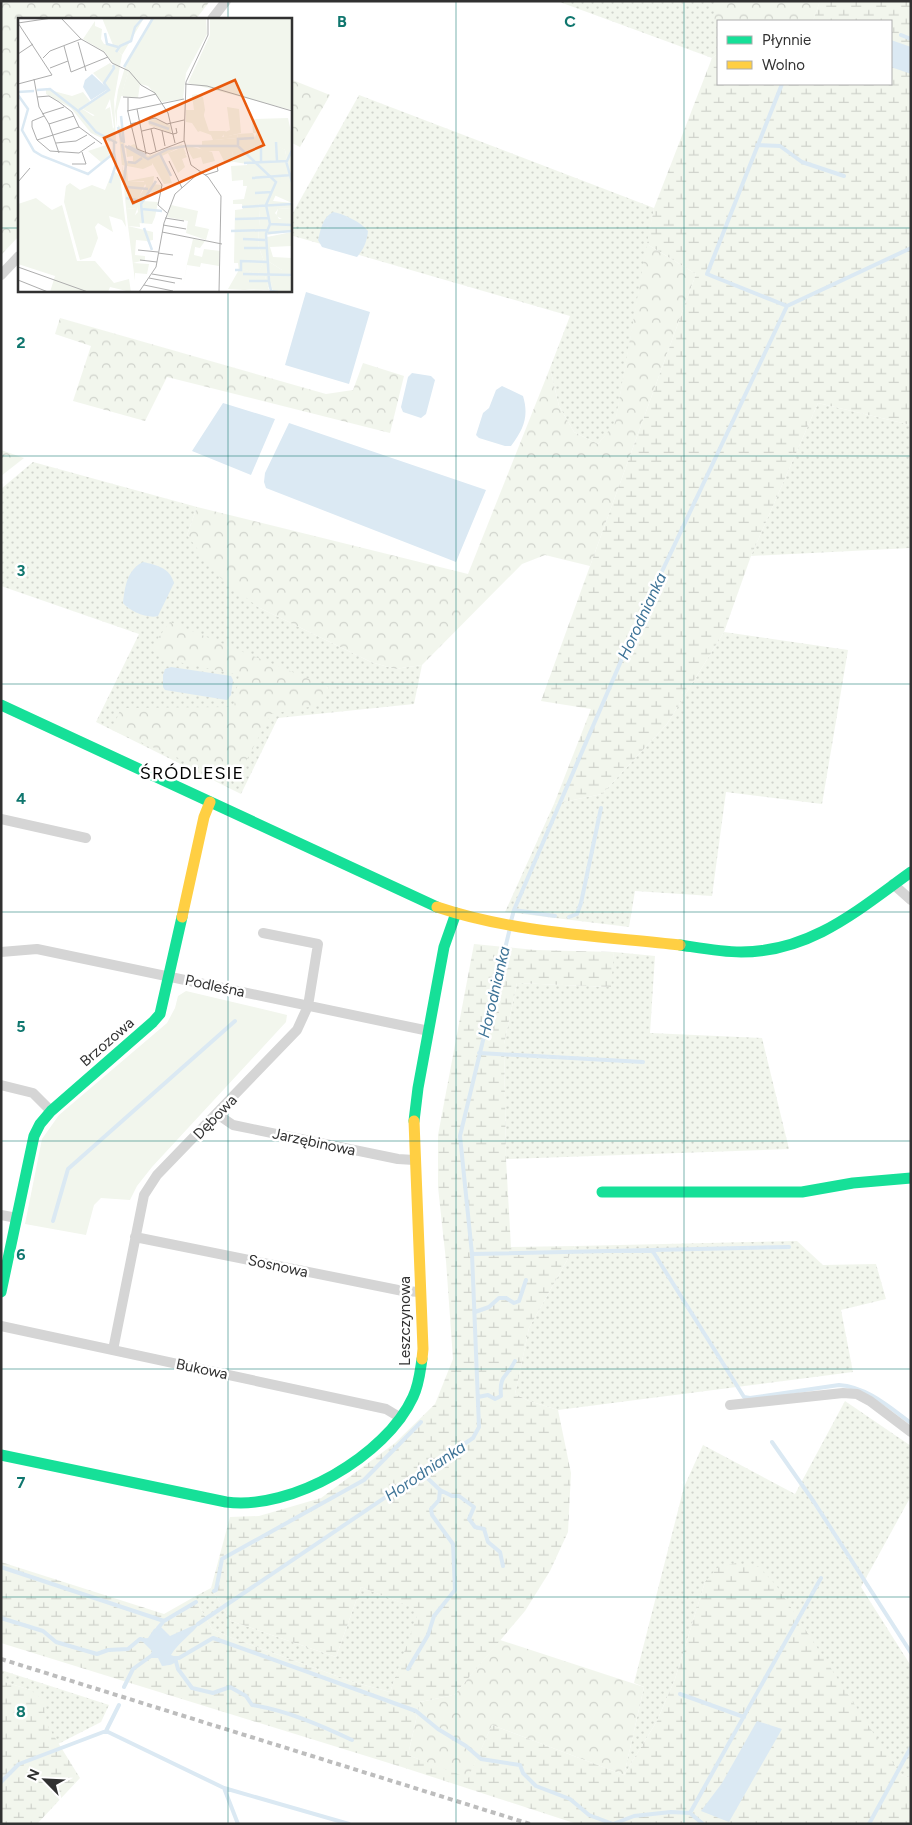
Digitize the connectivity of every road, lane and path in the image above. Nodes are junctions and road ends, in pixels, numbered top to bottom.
1 (226, 1) edge
2 (213, 18) edge
3 (18, 257) edge
4 (1, 275) edge
5 (1, 705) edge
6 (210, 802) junction
7 (1, 819) edge
8 (86, 838) dead end
9 (911, 872) edge
10 (893, 884) junction
11 (911, 900) edge
12 (456, 913) junction
13 (263, 933) dead end
14 (1, 952) edge
15 (170, 977) junction
16 (308, 1006) junction
17 (429, 1031) junction
18 (1, 1085) edge
19 (51, 1111) junction
20 (218, 1114) junction
21 (414, 1160) junction
22 (911, 1178) edge
23 (602, 1192) dead end
24 (1, 1215) edge
25 (17, 1218) junction
26 (135, 1237) junction
27 (1, 1292) edge
28 (421, 1292) junction
29 (1, 1326) edge
30 (113, 1350) junction
31 (730, 1405) dead end
32 (400, 1418) junction
33 (911, 1432) edge
34 (1, 1454) edge

1 - 2 street
3 - 4 street
5 - 6 street
6 - 12 street
6 - 15 street, Brzozowa
7 - 8 street
9 - 10 street
10 - 11 street
10 - 12 street
12 - 17 street, Leszczynowa
13 - 16 street, Dębowa
14 - 15 street, Podleśna
15 - 16 street, Podleśna
15 - 19 street, Brzozowa
16 - 17 street, Podleśna
16 - 20 street, Dębowa
17 - 21 street, Leszczynowa
18 - 19 street
19 - 25 street, Brzozowa
20 - 21 street, Jarzębinowa
20 - 26 street, Dębowa
21 - 28 street, Leszczynowa
22 - 23 street
24 - 25 street
25 - 27 street, Brzozowa
26 - 28 street, Sosnowa
26 - 30 street, Dębowa
28 - 32 street, Leszczynowa
29 - 30 street, Bukowa
30 - 32 street, Bukowa
31 - 33 street
32 - 34 street, Leszczynowa

